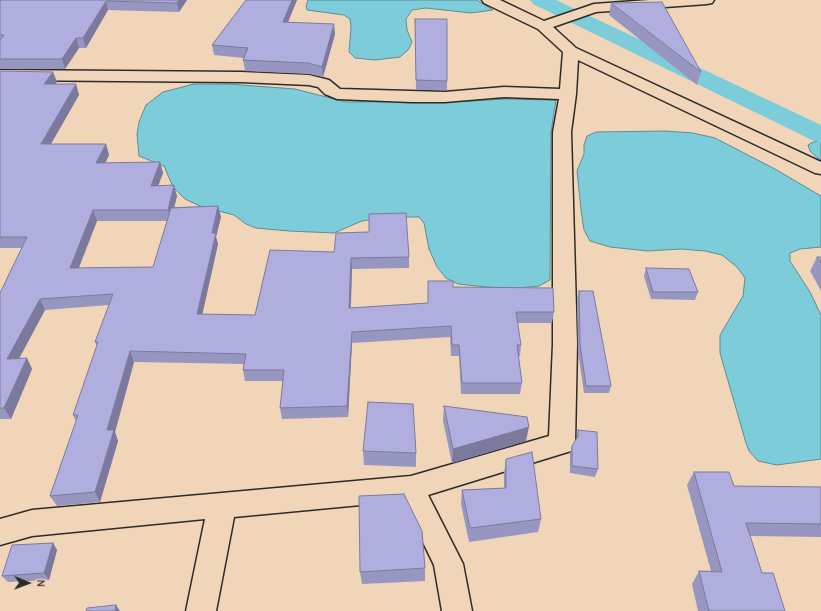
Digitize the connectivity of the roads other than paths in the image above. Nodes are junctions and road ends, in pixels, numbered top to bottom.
1 (489, 0) edge
2 (707, 0) edge
3 (548, 24) junction
4 (571, 51) junction
5 (0, 75) edge
6 (568, 94) junction
7 (821, 169) edge
8 (410, 488) junction
9 (222, 506) junction
10 (0, 532) edge
11 (201, 611) edge
12 (457, 611) edge

1 - 3 street
2 - 3 street
3 - 4 street
4 - 6 street
4 - 7 street
5 - 6 street
6 - 8 street
8 - 9 street
8 - 12 street
9 - 10 street
9 - 11 street

